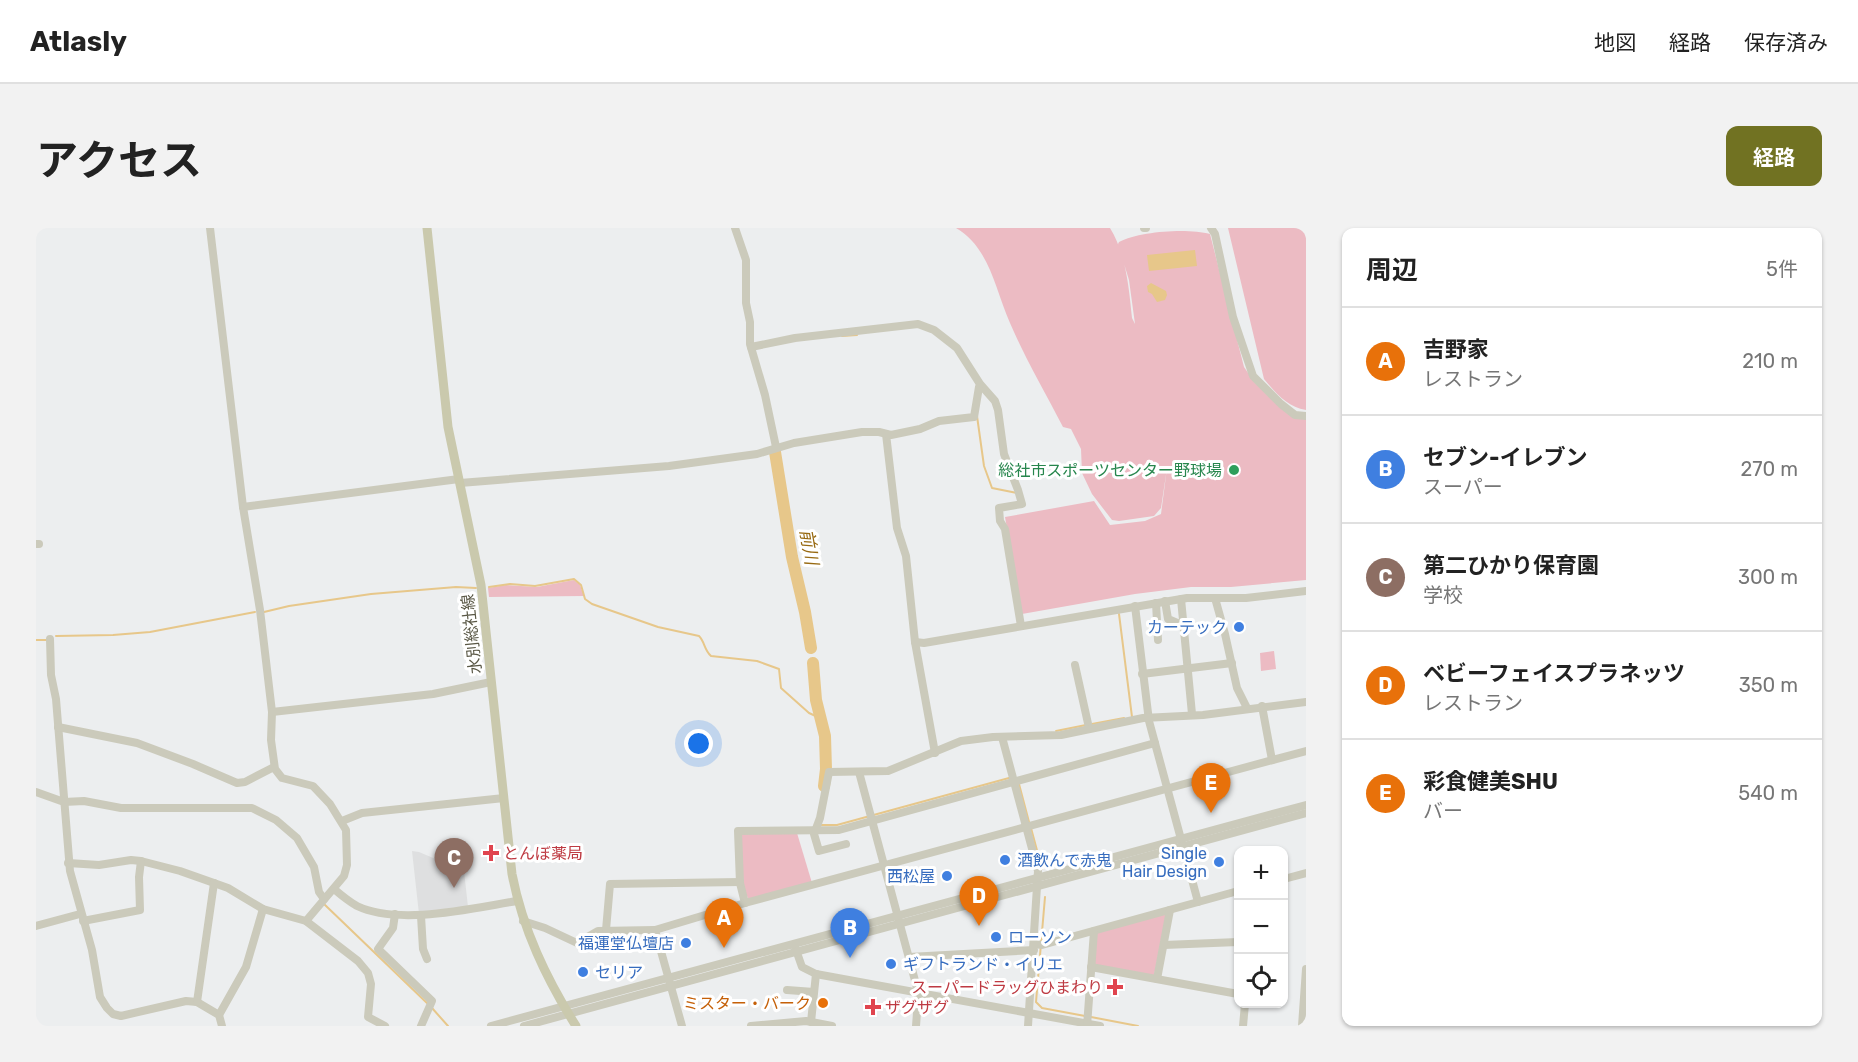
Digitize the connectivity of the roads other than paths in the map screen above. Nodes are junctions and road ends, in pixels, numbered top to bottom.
1 (210, 228) edge
2 (427, 228) edge
3 (735, 228) edge
4 (1211, 228) edge
5 (751, 347) junction
6 (979, 387) dead end
7 (1306, 416) edge
8 (886, 434) junction
9 (776, 447) junction
10 (460, 481) junction
11 (243, 507) junction
12 (1306, 591) edge
13 (1215, 598) junction
14 (1181, 599) junction
15 (1165, 601) junction
16 (1156, 603) junction
17 (1135, 606) junction
18 (1182, 625) junction
19 (1021, 626) junction
20 (50, 639) dead end
21 (1158, 640) dead end
22 (915, 642) junction
23 (1232, 663) junction
24 (1075, 664) dead end
25 (1187, 668) junction
26 (1142, 674) junction
27 (491, 682) junction
28 (1306, 702) edge
29 (1262, 706) junction
30 (1246, 707) junction
31 (272, 712) junction
32 (1192, 713) junction
33 (1148, 716) junction
34 (1088, 726) junction
35 (58, 727) junction
36 (1002, 737) junction
37 (1155, 743) junction
38 (935, 751) junction
39 (1306, 751) edge
40 (1272, 760) junction
41 (274, 767) junction
42 (859, 772) junction
43 (1014, 782) junction
44 (1167, 788) junction
45 (36, 792) edge
46 (504, 798) junction
47 (64, 803) junction
48 (1306, 805) edge
49 (1306, 813) edge
50 (871, 818) junction
51 (342, 821) junction
52 (1029, 826) junction
53 (817, 827) junction
54 (1182, 843) junction
55 (846, 844) dead end
56 (141, 861) junction
57 (68, 863) junction
58 (884, 866) junction
59 (1306, 873) edge
60 (1288, 878) edge
61 (740, 882) junction
62 (1038, 882) junction
63 (214, 883) junction
64 (334, 889) junction
65 (1234, 892) edge
66 (322, 901) junction
67 (517, 901) junction
68 (1198, 902) junction
69 (745, 903) junction
70 (263, 909) junction
71 (1170, 910) junction
72 (395, 914) junction
73 (421, 916) junction
74 (82, 917) junction
75 (899, 920) junction
76 (306, 921) junction
77 (523, 921) junction
78 (36, 926) edge
79 (606, 930) junction
80 (655, 930) junction
81 (1094, 931) junction
82 (1234, 942) edge
83 (1164, 945) junction
84 (1037, 946) junction
85 (795, 948) junction
86 (909, 957) junction
87 (427, 959) dead end
88 (1091, 967) junction
89 (1306, 969) edge
90 (816, 974) junction
91 (1157, 979) junction
92 (670, 982) junction
93 (787, 990) dead end
94 (814, 992) junction
95 (917, 993) junction
96 (1234, 993) edge
97 (197, 1002) junction
98 (1305, 1007) edge
99 (1245, 1008) edge
100 (566, 1010) junction
101 (1029, 1013) junction
102 (219, 1015) junction
103 (1087, 1021) edge
104 (813, 1024) edge
105 (222, 1026) edge
106 (385, 1026) edge
107 (421, 1026) edge
108 (491, 1026) edge
109 (524, 1026) edge
110 (576, 1026) edge
111 (682, 1026) edge
112 (751, 1026) edge
113 (832, 1026) edge
114 (916, 1026) edge
115 (1028, 1026) edge
116 (1100, 1026) edge
117 (1243, 1026) edge
118 (1302, 1026) edge

1 - 11 street
2 - 10 main road, 水別総社線
3 - 5 street
4 - 7 street
5 - 9 street
5 - 19 street
6 - 8 street
8 - 9 street
8 - 22 street
9 - 10 street
10 - 11 street
10 - 27 main road, 水別総社線
11 - 31 street
12 - 13 street
13 - 14 street
13 - 23 street
14 - 15 street
14 - 18 street
15 - 16 street
15 - 18 street
16 - 17 street
16 - 21 street
17 - 19 street
17 - 26 street
18 - 25 street
19 - 22 street
20 - 35 street
22 - 38 street
23 - 25 street
23 - 30 street
24 - 34 street
25 - 26 street
25 - 32 street
26 - 33 street
27 - 31 street
27 - 46 main road, 水別総社線
28 - 29 street
29 - 30 street
29 - 40 street
30 - 32 street
31 - 41 street
32 - 33 street
33 - 34 street
33 - 37 street
34 - 36 street
35 - 41 street
35 - 47 street
36 - 38 street
36 - 43 street
37 - 43 street
37 - 44 street
38 - 42 street
39 - 40 street
40 - 44 street
41 - 51 street
42 - 50 street
42 - 53 street
43 - 50 street
43 - 52 street
44 - 52 street
44 - 54 street
45 - 47 street
46 - 51 street
46 - 67 main road, 水別総社線
47 - 57 street
47 - 66 street
48 - 54 street
49 - 54 street
50 - 53 street
50 - 58 street
51 - 64 street
52 - 58 street
52 - 62 street
53 - 55 street
53 - 61 street
54 - 62 street
54 - 68 street
56 - 57 street
56 - 63 street
56 - 74 street
57 - 74 street
58 - 69 street
58 - 75 street
59 - 60 street
61 - 69 street
61 - 79 street
62 - 75 street
62 - 84 street
63 - 70 street
63 - 97 street
64 - 66 street
64 - 72 street
65 - 68 street
66 - 76 street
67 - 73 street
67 - 77 main road, 水別総社線
68 - 71 street
69 - 80 street
70 - 76 street
70 - 102 street
71 - 81 street
71 - 83 street
72 - 73 street
72 - 107 street
73 - 87 street
74 - 78 street
74 - 97 street
75 - 85 street
75 - 86 street
76 - 106 street
77 - 79 street
77 - 100 main road, 水別総社線
79 - 80 street
80 - 92 street
81 - 84 street
81 - 88 street
82 - 83 street
83 - 91 street
84 - 86 street
84 - 101 street
85 - 90 street
85 - 92 street
86 - 95 street
88 - 91 street
88 - 103 street
89 - 98 street
90 - 94 street
90 - 95 street
91 - 96 street
92 - 100 street
92 - 111 street
93 - 94 street
94 - 104 street
95 - 101 street
95 - 114 street
97 - 102 street
98 - 118 street
99 - 117 street
100 - 108 street
100 - 109 street
100 - 110 main road, 水別総社線
101 - 103 street
101 - 115 street
102 - 105 street
103 - 116 street
104 - 112 street
104 - 113 street

